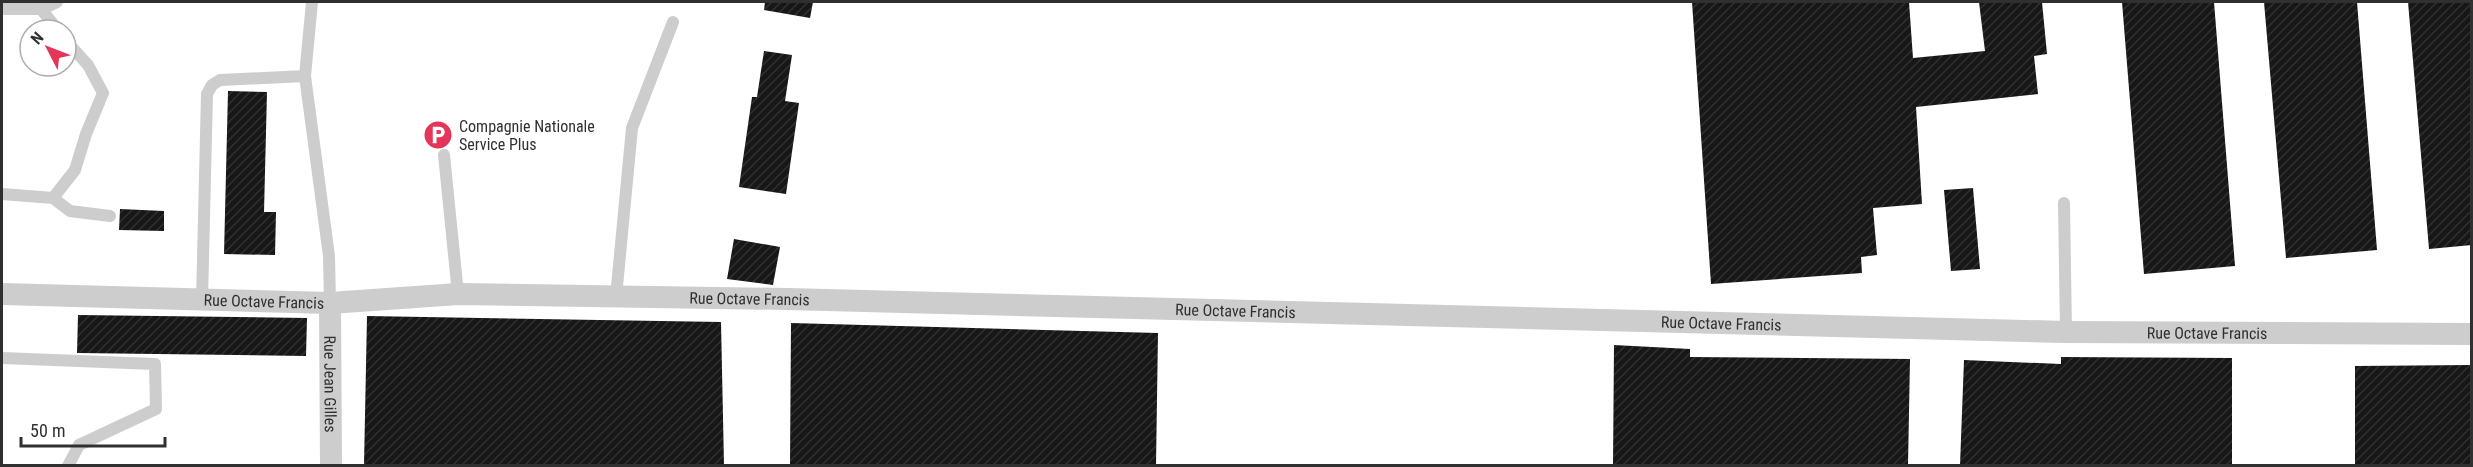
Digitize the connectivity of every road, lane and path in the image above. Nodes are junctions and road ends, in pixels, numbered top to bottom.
1 (57, 2) edge
2 (312, 2) edge
3 (38, 5) edge
4 (2, 9) edge
5 (48, 18) edge
6 (673, 22) dead end
7 (78, 54) edge
8 (305, 76) junction
9 (444, 155) dead end
10 (2, 194) edge
11 (53, 198) junction
12 (2064, 203) dead end
13 (110, 216) dead end
14 (2, 294) edge
15 (458, 294) junction
16 (616, 297) junction
17 (202, 300) junction
18 (330, 303) junction
19 (2066, 332) junction
20 (2472, 334) edge
21 (2, 358) edge
22 (68, 465) edge
23 (331, 465) edge

1 - 3 lane
2 - 8 lane
3 - 4 lane
3 - 5 lane
6 - 16 lane
7 - 11 lane
8 - 17 lane
8 - 18 lane
9 - 15 lane
10 - 11 lane
11 - 13 lane
12 - 19 lane
14 - 17 street, Rue Octave Francis
15 - 16 street, Rue Octave Francis
15 - 18 street, Rue Octave Francis
16 - 19 street, Rue Octave Francis
17 - 18 street, Rue Octave Francis
18 - 23 street, Rue Jean Gilles
19 - 20 street, Rue Octave Francis
21 - 22 lane

